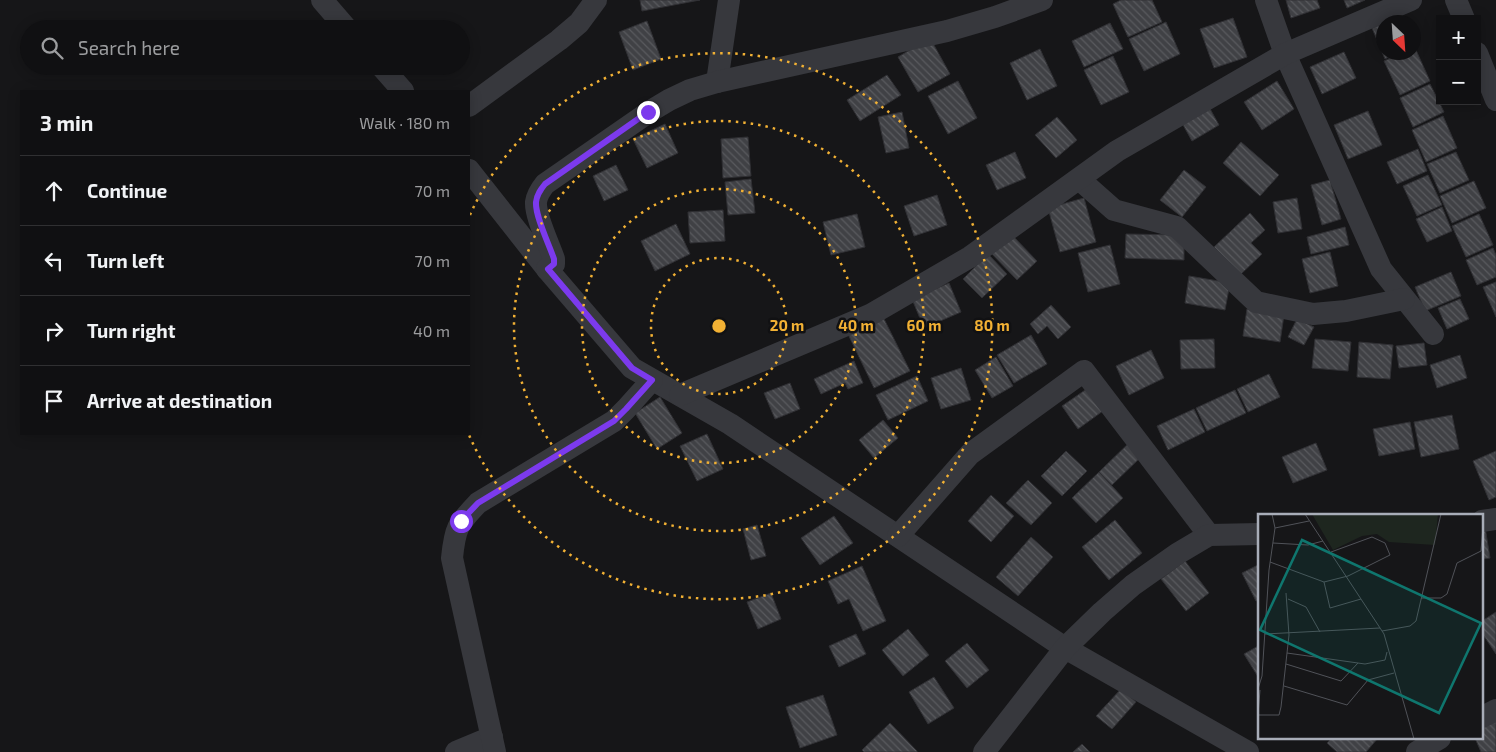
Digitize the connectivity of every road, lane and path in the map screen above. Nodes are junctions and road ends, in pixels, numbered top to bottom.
1 (322, 0) edge
2 (596, 0) edge
3 (730, 0) edge
4 (1042, 0) edge
5 (1266, 0) edge
6 (1411, 0) edge
7 (1456, 0) edge
8 (1462, 15) edge
9 (339, 20) edge
10 (1285, 54) junction
11 (1480, 60) edge
12 (389, 75) edge
13 (717, 82) junction
14 (402, 90) edge
15 (1496, 100) edge
16 (470, 105) edge
17 (470, 171) edge
18 (1079, 178) junction
19 (548, 269) junction
20 (1404, 299) junction
21 (1433, 334) dead end
22 (652, 380) junction
23 (680, 395) junction
24 (1258, 534) edge
25 (1209, 535) junction
26 (898, 536) junction
27 (1065, 648) junction
28 (1496, 710) edge
29 (1484, 716) edge
30 (1437, 740) edge
31 (493, 745) edge
32 (456, 752) edge
33 (984, 752) edge
34 (1248, 752) edge
35 (1417, 752) edge

1 - 9 street
2 - 16 street
3 - 13 street
4 - 13 street
5 - 10 street
6 - 10 street
7 - 8 street
10 - 18 street
10 - 20 street
11 - 15 street
12 - 14 street
13 - 19 street
17 - 19 street
18 - 20 street
18 - 23 street
19 - 22 street
20 - 21 street
22 - 23 street
22 - 31 street
23 - 26 street
24 - 25 street
25 - 26 street
25 - 27 street
26 - 27 street
27 - 33 street
27 - 34 street
28 - 29 street
30 - 35 street
31 - 32 street

